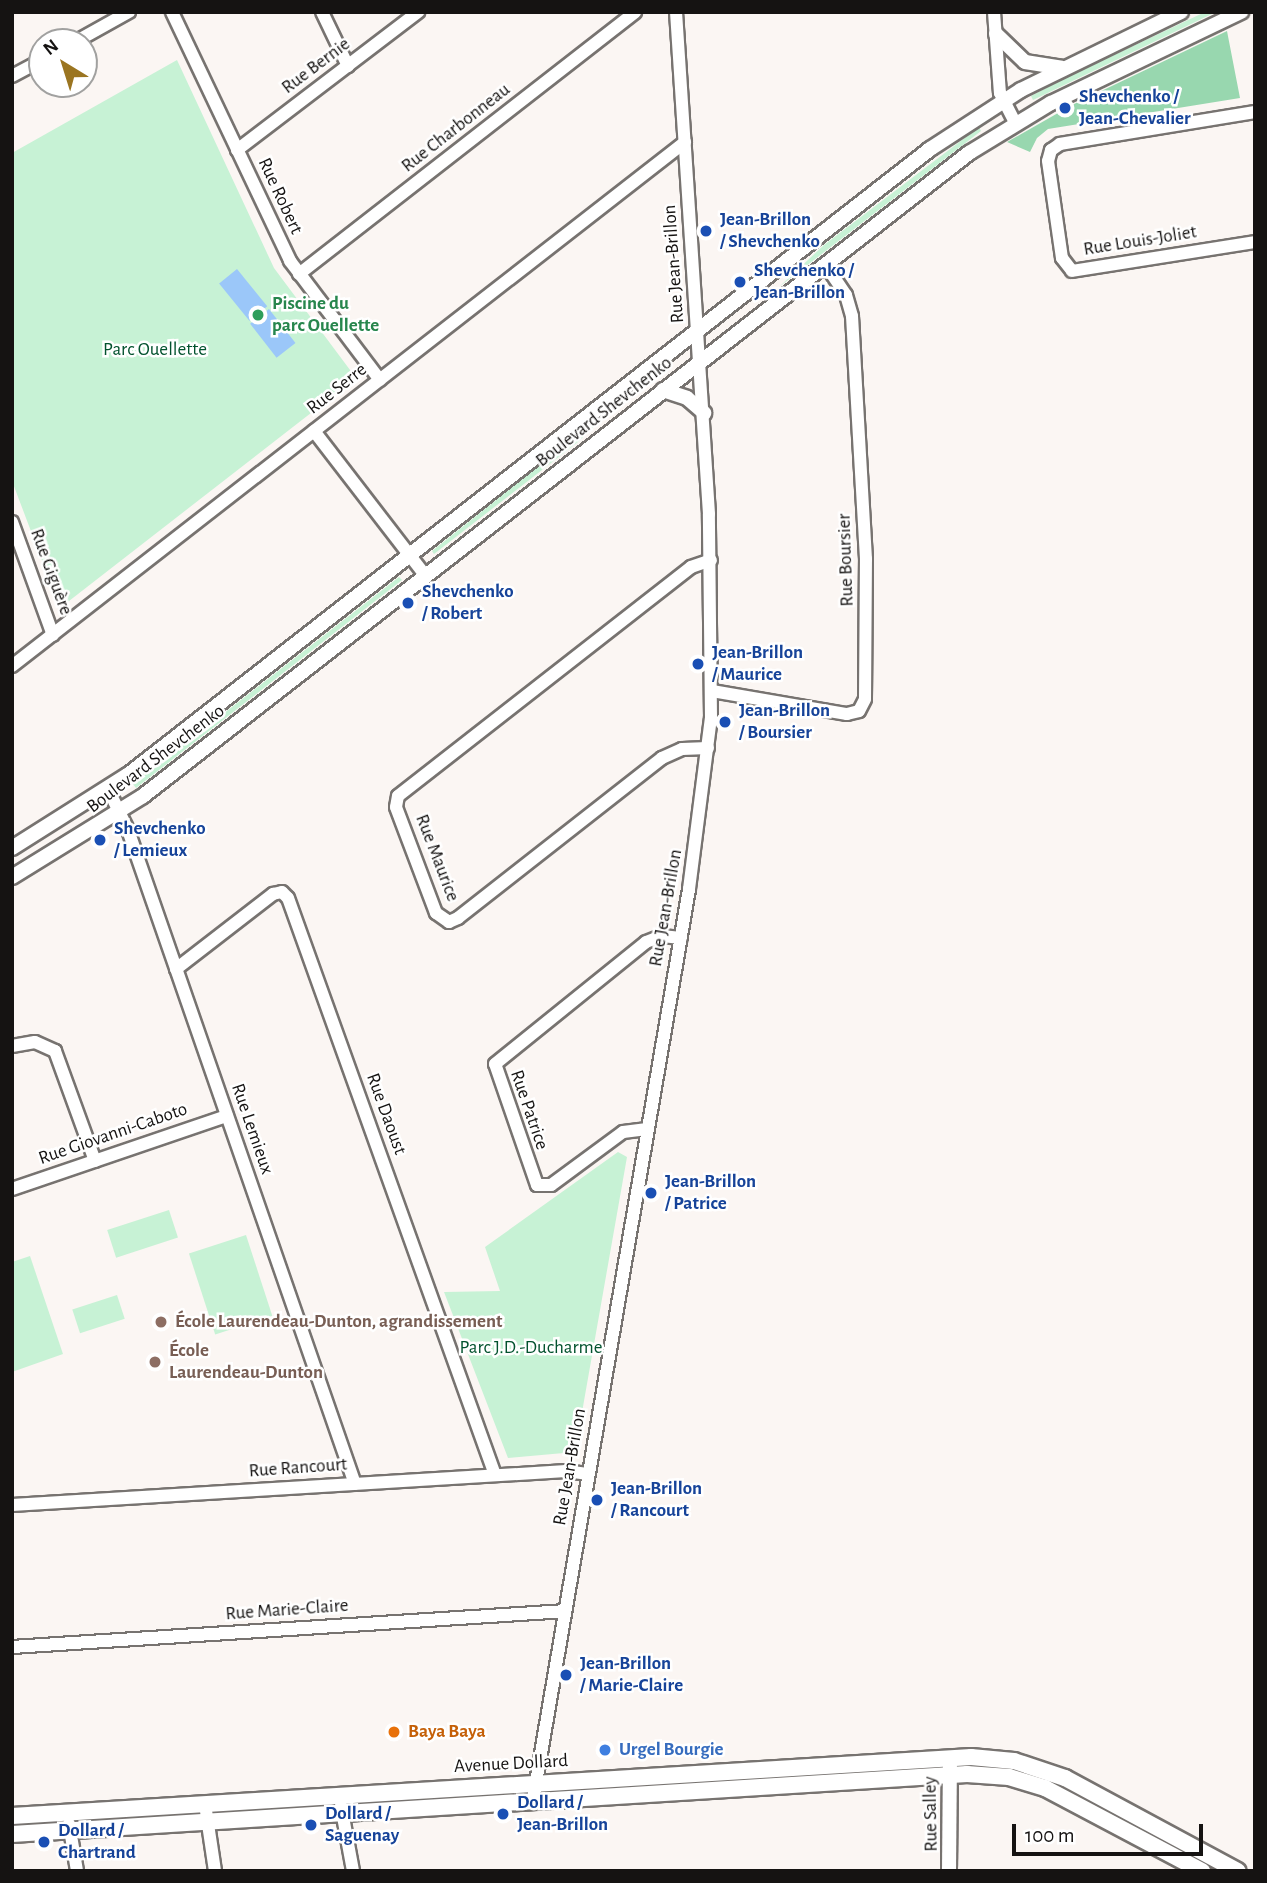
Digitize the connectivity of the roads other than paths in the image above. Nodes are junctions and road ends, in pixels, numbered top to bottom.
1 (130, 12) edge
2 (172, 12) edge
3 (322, 12) edge
4 (418, 12) edge
5 (635, 12) edge
6 (676, 12) edge
7 (994, 12) edge
8 (1181, 12) edge
9 (1241, 12) edge
10 (98, 29) edge
11 (996, 34) junction
12 (348, 66) junction
13 (28, 67) edge
14 (1063, 68) junction
15 (12, 76) edge
16 (1002, 101) junction
17 (1255, 112) edge
18 (1015, 123) junction
19 (685, 142) junction
20 (237, 150) junction
21 (1255, 242) edge
22 (825, 264) junction
23 (299, 274) junction
24 (698, 329) junction
25 (701, 361) junction
26 (380, 380) junction
27 (663, 390) junction
28 (704, 413) junction
29 (314, 431) junction
30 (12, 522) edge
31 (409, 555) junction
32 (711, 560) junction
33 (425, 575) junction
34 (53, 635) junction
35 (12, 666) edge
36 (712, 691) junction
37 (708, 748) junction
38 (108, 789) junction
39 (121, 812) junction
40 (12, 848) edge
41 (12, 877) edge
42 (681, 938) junction
43 (176, 969) junction
44 (12, 1046) edge
45 (227, 1116) junction
46 (647, 1129) junction
47 (95, 1161) junction
48 (12, 1189) edge
49 (587, 1474) junction
50 (495, 1475) junction
51 (355, 1484) junction
52 (12, 1505) edge
53 (565, 1611) junction
54 (12, 1647) edge
55 (950, 1766) junction
56 (534, 1783) junction
57 (341, 1795) junction
58 (533, 1800) junction
59 (205, 1804) junction
60 (68, 1813) junction
61 (342, 1813) junction
62 (12, 1816) edge
63 (206, 1821) junction
64 (69, 1830) junction
65 (12, 1834) edge
66 (77, 1871) edge
67 (215, 1871) edge
68 (353, 1871) edge
69 (949, 1871) edge
70 (1202, 1871) edge
71 (1238, 1871) edge

1 - 10 street
2 - 20 street, Rue Robert
3 - 12 street
4 - 12 street, Rue Bernie
5 - 23 street, Rue Charbonneau
6 - 19 street, Rue Jean-Brillon
7 - 11 street
8 - 14 street, Boulevard Shevchenko
9 - 18 street, Boulevard Shevchenko
11 - 14 street
11 - 16 street
12 - 20 street, Rue Bernie
13 - 15 street
14 - 16 street, Boulevard Shevchenko
16 - 18 street
16 - 24 street, Boulevard Shevchenko
17 - 21 street, Rue Louis-Joliet
18 - 22 street, Boulevard Shevchenko
19 - 24 street, Rue Jean-Brillon
19 - 26 street, Rue Serre
20 - 23 street, Rue Robert
22 - 25 street, Boulevard Shevchenko
22 - 36 street, Rue Boursier
23 - 26 street, Rue Robert
24 - 25 street, Rue Jean-Brillon
24 - 31 street, Boulevard Shevchenko
25 - 27 street, Boulevard Shevchenko
25 - 28 street, Rue Jean-Brillon
26 - 29 street, Rue Serre
27 - 28 street
27 - 33 street, Boulevard Shevchenko
28 - 32 street, Rue Jean-Brillon
29 - 31 street
29 - 34 street, Rue Serre
30 - 34 street, Rue Giguère
31 - 33 street
31 - 38 street, Boulevard Shevchenko
32 - 36 street, Rue Jean-Brillon
32 - 37 street, Rue Maurice
33 - 39 street, Boulevard Shevchenko
34 - 35 street, Rue Serre
36 - 37 street, Rue Jean-Brillon
37 - 42 street, Rue Jean-Brillon
38 - 39 street, Rue Lemieux
38 - 40 street, Boulevard Shevchenko
39 - 41 street, Boulevard Shevchenko
39 - 43 street, Rue Lemieux
42 - 46 street, Rue Jean-Brillon
42 - 46 street, Rue Patrice
43 - 45 street, Rue Lemieux
43 - 50 street, Rue Daoust
44 - 47 street
45 - 47 street, Rue Giovanni-Caboto
45 - 51 street, Rue Lemieux
46 - 49 street, Rue Jean-Brillon
47 - 48 street, Rue Giovanni-Caboto
49 - 50 street, Rue Rancourt
49 - 53 street, Rue Jean-Brillon
50 - 51 street, Rue Rancourt
51 - 52 street, Rue Rancourt
53 - 54 street, Rue Marie-Claire
53 - 56 street, Rue Jean-Brillon
55 - 56 main road, Avenue Dollard
55 - 58 main road, Avenue Dollard
55 - 69 street, Rue Salley
55 - 70 main road, Avenue Dollard
55 - 71 main road, Avenue Dollard
56 - 57 main road, Avenue Dollard
56 - 58 street, Rue Jean-Brillon
57 - 59 main road, Avenue Dollard
57 - 61 street
58 - 61 main road, Avenue Dollard
59 - 60 main road, Avenue Dollard
59 - 63 street
60 - 62 main road, Avenue Dollard
60 - 64 street
61 - 63 main road, Avenue Dollard
61 - 68 street
63 - 64 main road, Avenue Dollard
63 - 67 street
64 - 65 main road, Avenue Dollard
64 - 66 street

